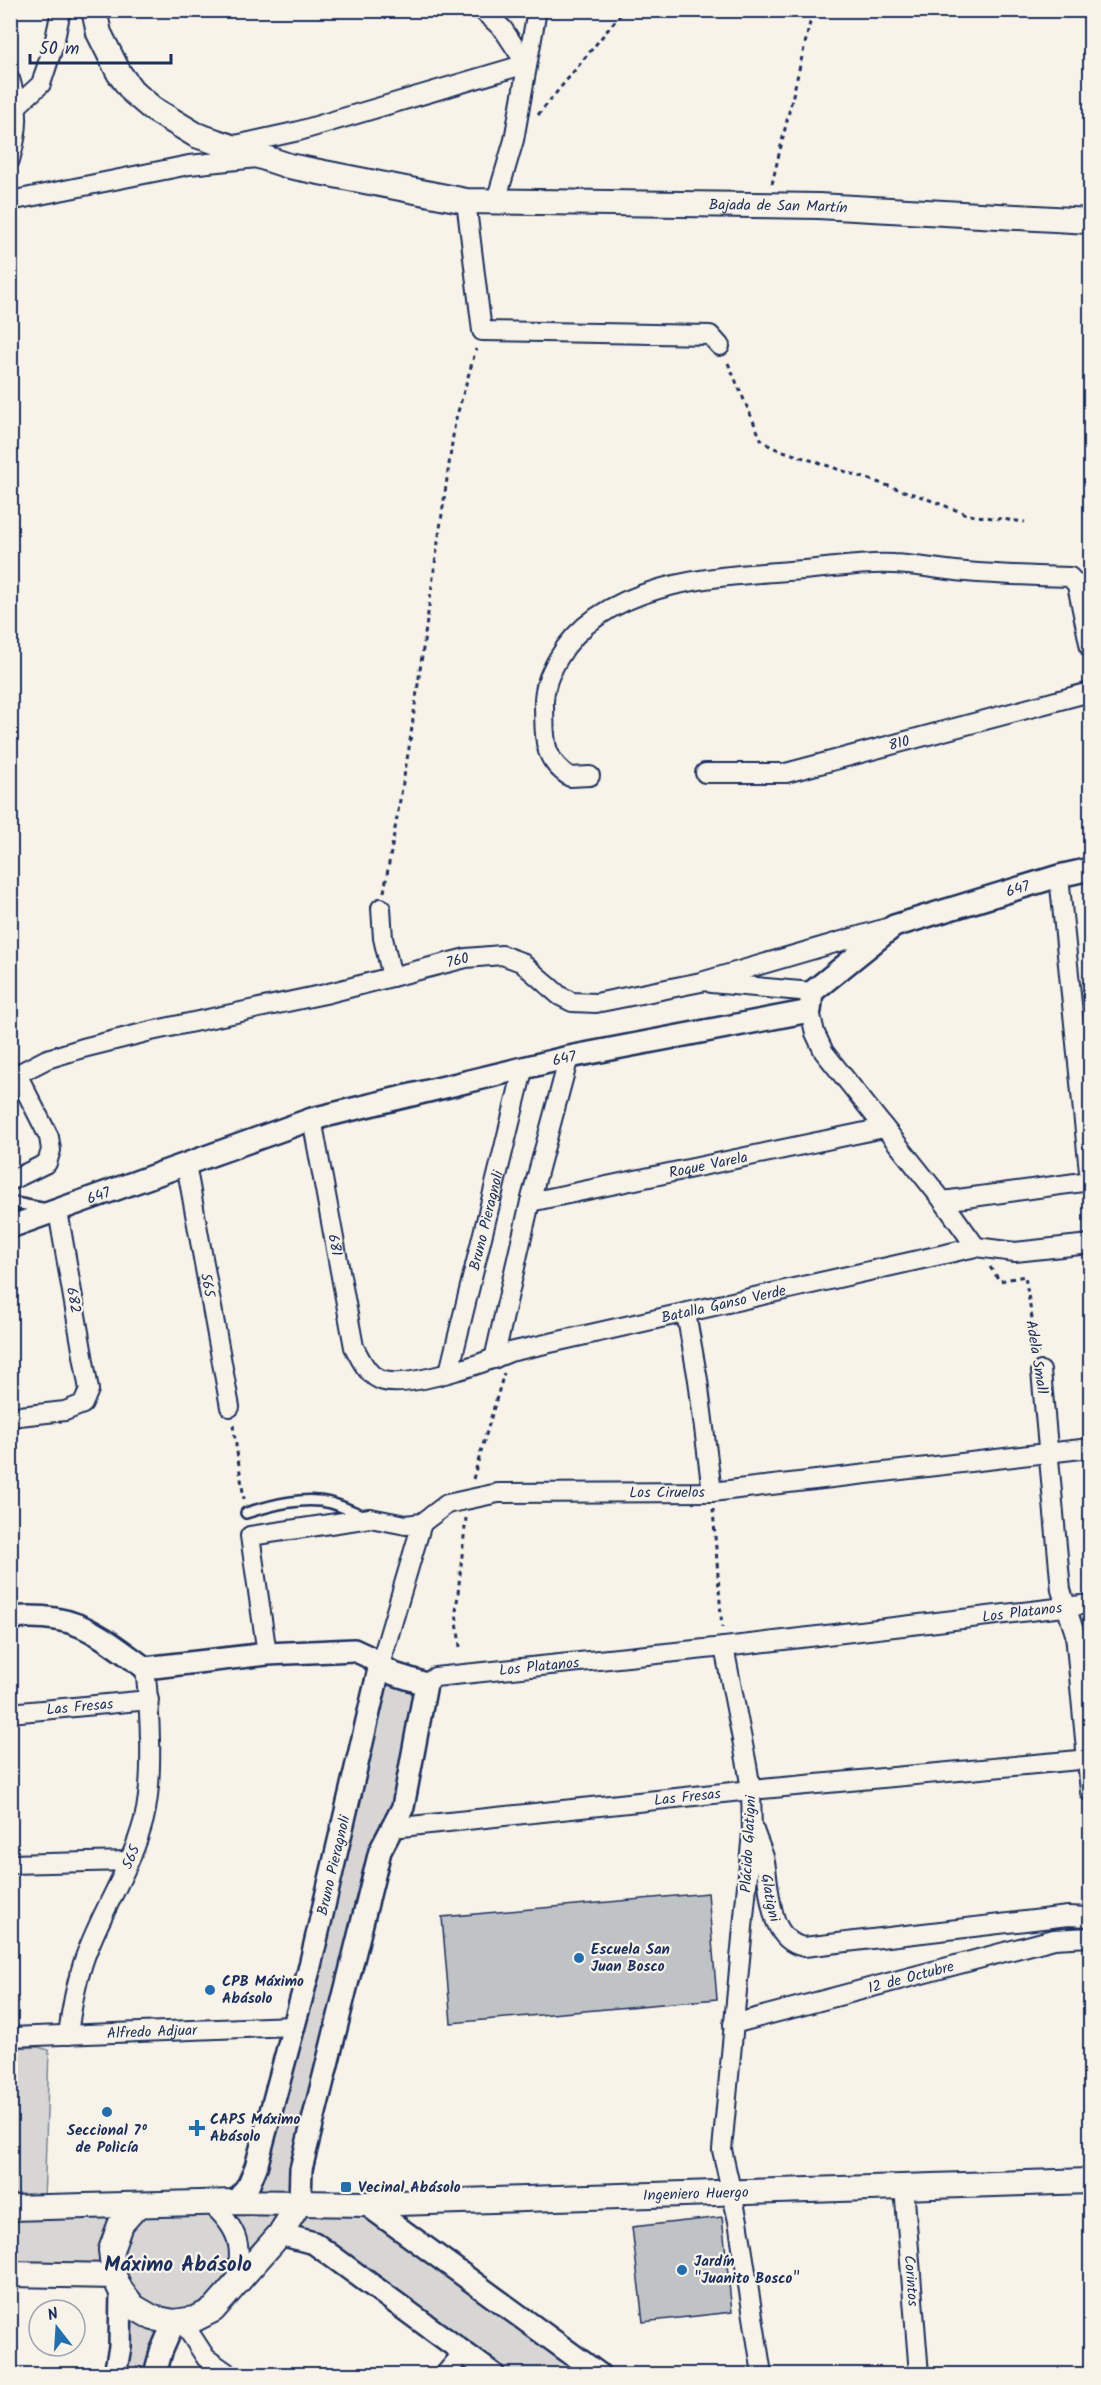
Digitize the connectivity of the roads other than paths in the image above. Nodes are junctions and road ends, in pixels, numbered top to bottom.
1 (62, 10) edge
2 (94, 10) edge
3 (482, 10) edge
4 (537, 10) edge
5 (526, 64) junction
6 (10, 79) edge
7 (18, 105) junction
8 (231, 147) junction
9 (262, 157) junction
10 (10, 160) edge
11 (10, 201) edge
12 (466, 201) junction
13 (496, 201) junction
14 (1090, 221) edge
15 (720, 346) road end
16 (1090, 648) edge
17 (1090, 692) edge
18 (705, 773) dead end
19 (590, 776) dead end
20 (1090, 869) edge
21 (1059, 876) junction
22 (381, 908) road end
23 (894, 926) junction
24 (392, 976) junction
25 (701, 982) junction
26 (811, 1001) junction
27 (569, 1057) junction
28 (523, 1070) junction
29 (14, 1076) edge
30 (312, 1119) junction
31 (884, 1128) junction
32 (186, 1164) junction
33 (10, 1181) edge
34 (1090, 1181) edge
35 (943, 1201) junction
36 (10, 1202) edge
37 (530, 1202) junction
38 (58, 1210) junction
39 (10, 1227) edge
40 (1090, 1244) edge
41 (976, 1247) junction
42 (686, 1313) junction
43 (502, 1356) junction
44 (365, 1368) joint
45 (1041, 1371) road end
46 (449, 1372) junction
47 (230, 1407) road end
48 (10, 1417) edge
49 (1090, 1448) edge
50 (1050, 1453) junction
51 (712, 1492) junction
52 (246, 1513) road end
53 (370, 1518) junction
54 (422, 1522) junction
55 (1090, 1604) edge
56 (1066, 1607) junction
57 (10, 1618) edge
58 (724, 1647) junction
59 (267, 1654) junction
60 (380, 1665) junction
61 (145, 1668) junction
62 (426, 1684) junction
63 (148, 1700) junction
64 (10, 1713) edge
65 (1089, 1759) edge
66 (751, 1790) junction
67 (1090, 1792) edge
68 (751, 1823) junction
69 (392, 1828) junction
70 (128, 1861) junction
71 (10, 1864) edge
72 (1090, 1917) edge
73 (1090, 1937) edge
74 (733, 2024) junction
75 (294, 2026) junction
76 (68, 2035) junction
77 (10, 2037) edge
78 (1090, 2181) edge
79 (904, 2187) junction
80 (731, 2191) junction
81 (236, 2202) junction
82 (300, 2202) junction
83 (210, 2203) junction
84 (366, 2204) junction
85 (137, 2206) junction
86 (10, 2208) edge
87 (280, 2234) junction
88 (10, 2274) edge
89 (117, 2284) junction
90 (235, 2284) junction
91 (178, 2321) junction
92 (463, 2352) junction
93 (115, 2374) edge
94 (155, 2374) edge
95 (229, 2374) edge
96 (445, 2374) edge
97 (493, 2374) edge
98 (599, 2374) edge
99 (762, 2374) edge
100 (919, 2374) edge

1 - 7 street
2 - 8 main road, Bajada de San Martín
3 - 5 street
4 - 5 street
5 - 8 street
5 - 13 street
6 - 7 street
7 - 10 street
8 - 9 main road, Bajada de San Martín
9 - 11 street
9 - 12 main road, Bajada de San Martín
12 - 13 main road, Bajada de San Martín
12 - 15 street
13 - 14 main road, Bajada de San Martín
16 - 19 street
17 - 18 street, 810
20 - 21 street, 647
21 - 23 street, 647
21 - 34 street
22 - 24 street
23 - 25 street, 760
23 - 26 street, 647
24 - 25 street, 760
24 - 29 street, 760
25 - 26 street
26 - 27 street, 647
26 - 31 street
27 - 28 street, 647
27 - 37 street
28 - 30 street, 647
28 - 46 street, Bruno Pieragnoli
29 - 33 street
30 - 32 street, 647
30 - 44 street, 681
31 - 35 street
31 - 37 street, Roque Varela
32 - 38 street, 647
32 - 47 street, 565
34 - 35 street
35 - 41 street
36 - 38 lane
37 - 43 street
38 - 39 street, 647
38 - 48 street, 682
40 - 41 street, Batalla Ganso Verde
41 - 42 street, Batalla Ganso Verde
42 - 43 street, Batalla Ganso Verde
42 - 51 street
43 - 46 street, Batalla Ganso Verde
44 - 46 street, Batalla Ganso Verde
45 - 50 street, Adela Small
49 - 50 street, Los Ciruelos
50 - 51 street, Los Ciruelos
50 - 56 street, Adela Small
51 - 54 street, Los Ciruelos
52 - 53 lane
53 - 54 street
53 - 59 street
54 - 60 street, Bruno Pieragnoli
55 - 56 street, Los Platanos
56 - 58 street, Los Platanos
56 - 65 street, Adela Small
57 - 61 street
58 - 62 street, Los Platanos
58 - 66 street, Plácido Glatigni
59 - 60 street
59 - 61 street
60 - 62 street
60 - 75 street, Bruno Pieragnoli
61 - 63 street, 565
62 - 69 street
63 - 64 street, Las Fresas
63 - 70 street, 565
65 - 66 street, Las Fresas
65 - 67 street, Adela Small
66 - 68 street, Plácido Glatigni
66 - 69 street, Las Fresas
68 - 72 street, Glatigni
68 - 74 street, Plácido Glatigni
69 - 82 street
70 - 71 street
70 - 76 street, 565
73 - 74 street, 12 de Octubre
74 - 80 street, Plácido Glatigni
75 - 76 street, Alfredo Adjuar
75 - 81 street, Bruno Pieragnoli
76 - 77 street, Alfredo Adjuar
78 - 79 main road, Ingeniero Huergo
79 - 80 main road, Ingeniero Huergo
79 - 100 street, Corintos
80 - 84 main road, Ingeniero Huergo
80 - 99 street, Plácido Glatigni
81 - 82 main road, Ingeniero Huergo
81 - 83 main road, Ingeniero Huergo
82 - 84 main road, Ingeniero Huergo
82 - 87 main road
83 - 85 main road
83 - 90 street
84 - 98 street
85 - 86 main road
85 - 89 main road
87 - 90 main road
87 - 92 street
88 - 89 main road
89 - 91 main road
89 - 93 street
90 - 91 main road
91 - 94 street
91 - 95 street
92 - 96 street
92 - 97 street

